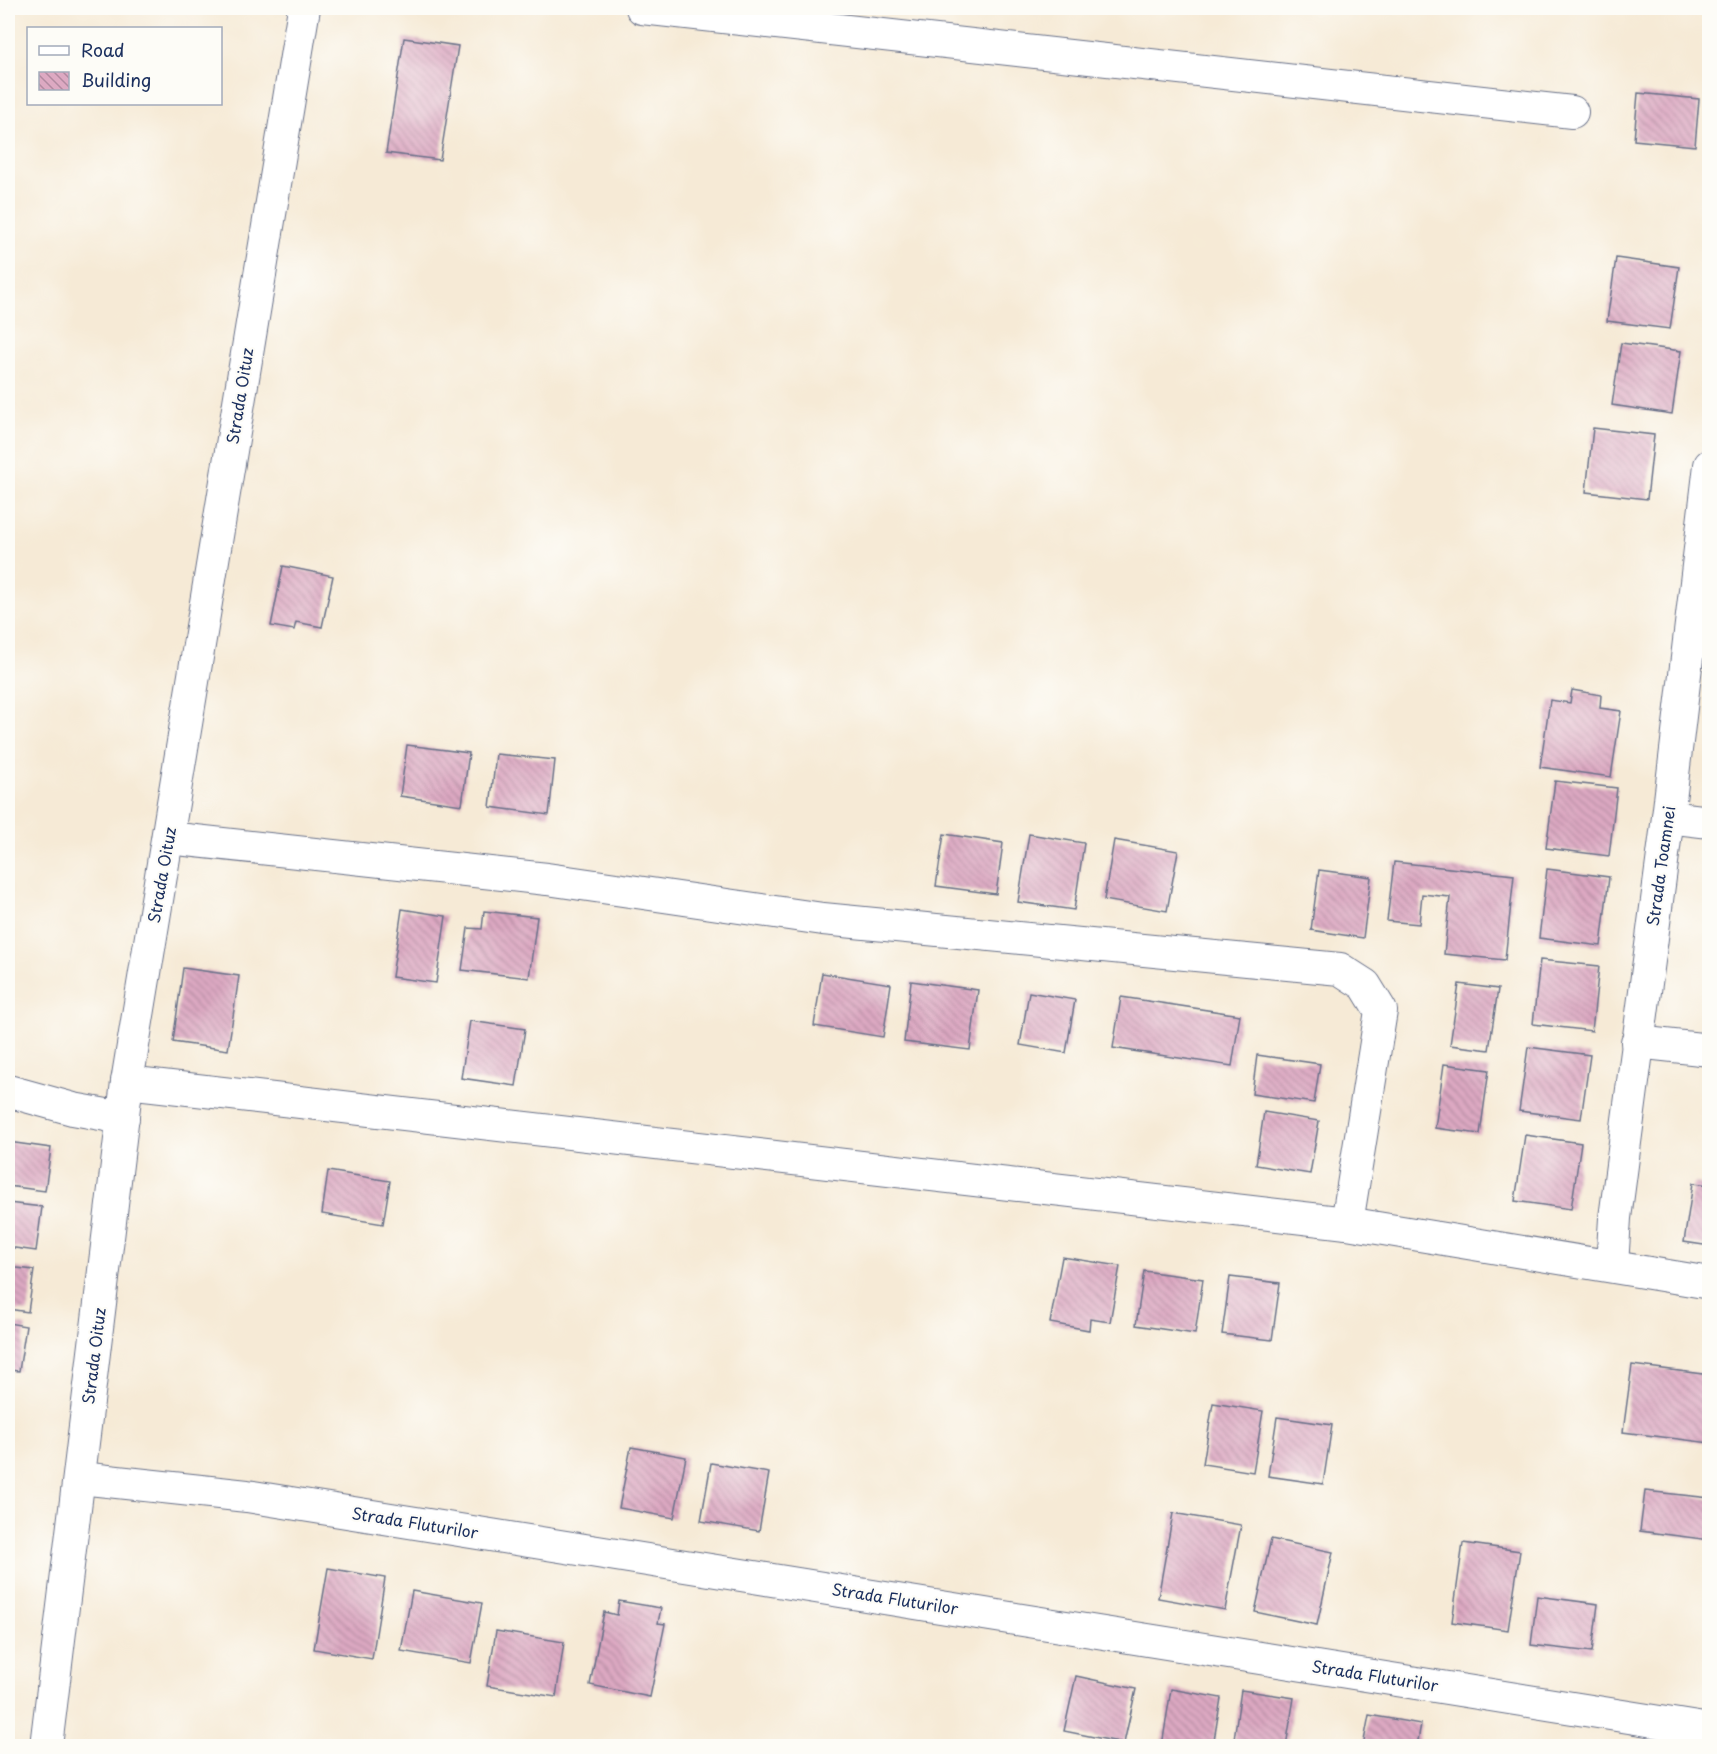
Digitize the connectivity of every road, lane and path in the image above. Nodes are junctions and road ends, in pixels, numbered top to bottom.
1 (304, 8) edge
2 (642, 8) edge
3 (1572, 112) dead end
4 (1710, 465) edge
5 (1706, 525) edge
6 (1668, 817) junction
7 (1710, 822) edge
8 (168, 838) junction
9 (1637, 1042) junction
10 (1710, 1050) edge
11 (127, 1082) junction
12 (8, 1091) edge
13 (123, 1118) junction
14 (1347, 1223) junction
15 (1612, 1266) junction
16 (1710, 1283) edge
17 (80, 1478) junction
18 (1710, 1730) edge
19 (46, 1746) edge

1 - 8 street, Strada Oituz
2 - 3 street
4 - 5 street, Strada Toamnei
5 - 6 street, Strada Toamnei
6 - 7 street
6 - 9 street, Strada Toamnei
8 - 11 street, Strada Oituz
8 - 14 street
9 - 10 street
9 - 15 street, Strada Toamnei
11 - 13 street, Strada Oituz
11 - 14 street
12 - 13 street
13 - 17 street, Strada Oituz
14 - 15 street
15 - 16 street
17 - 18 street, Strada Fluturilor
17 - 19 street, Strada Oituz

